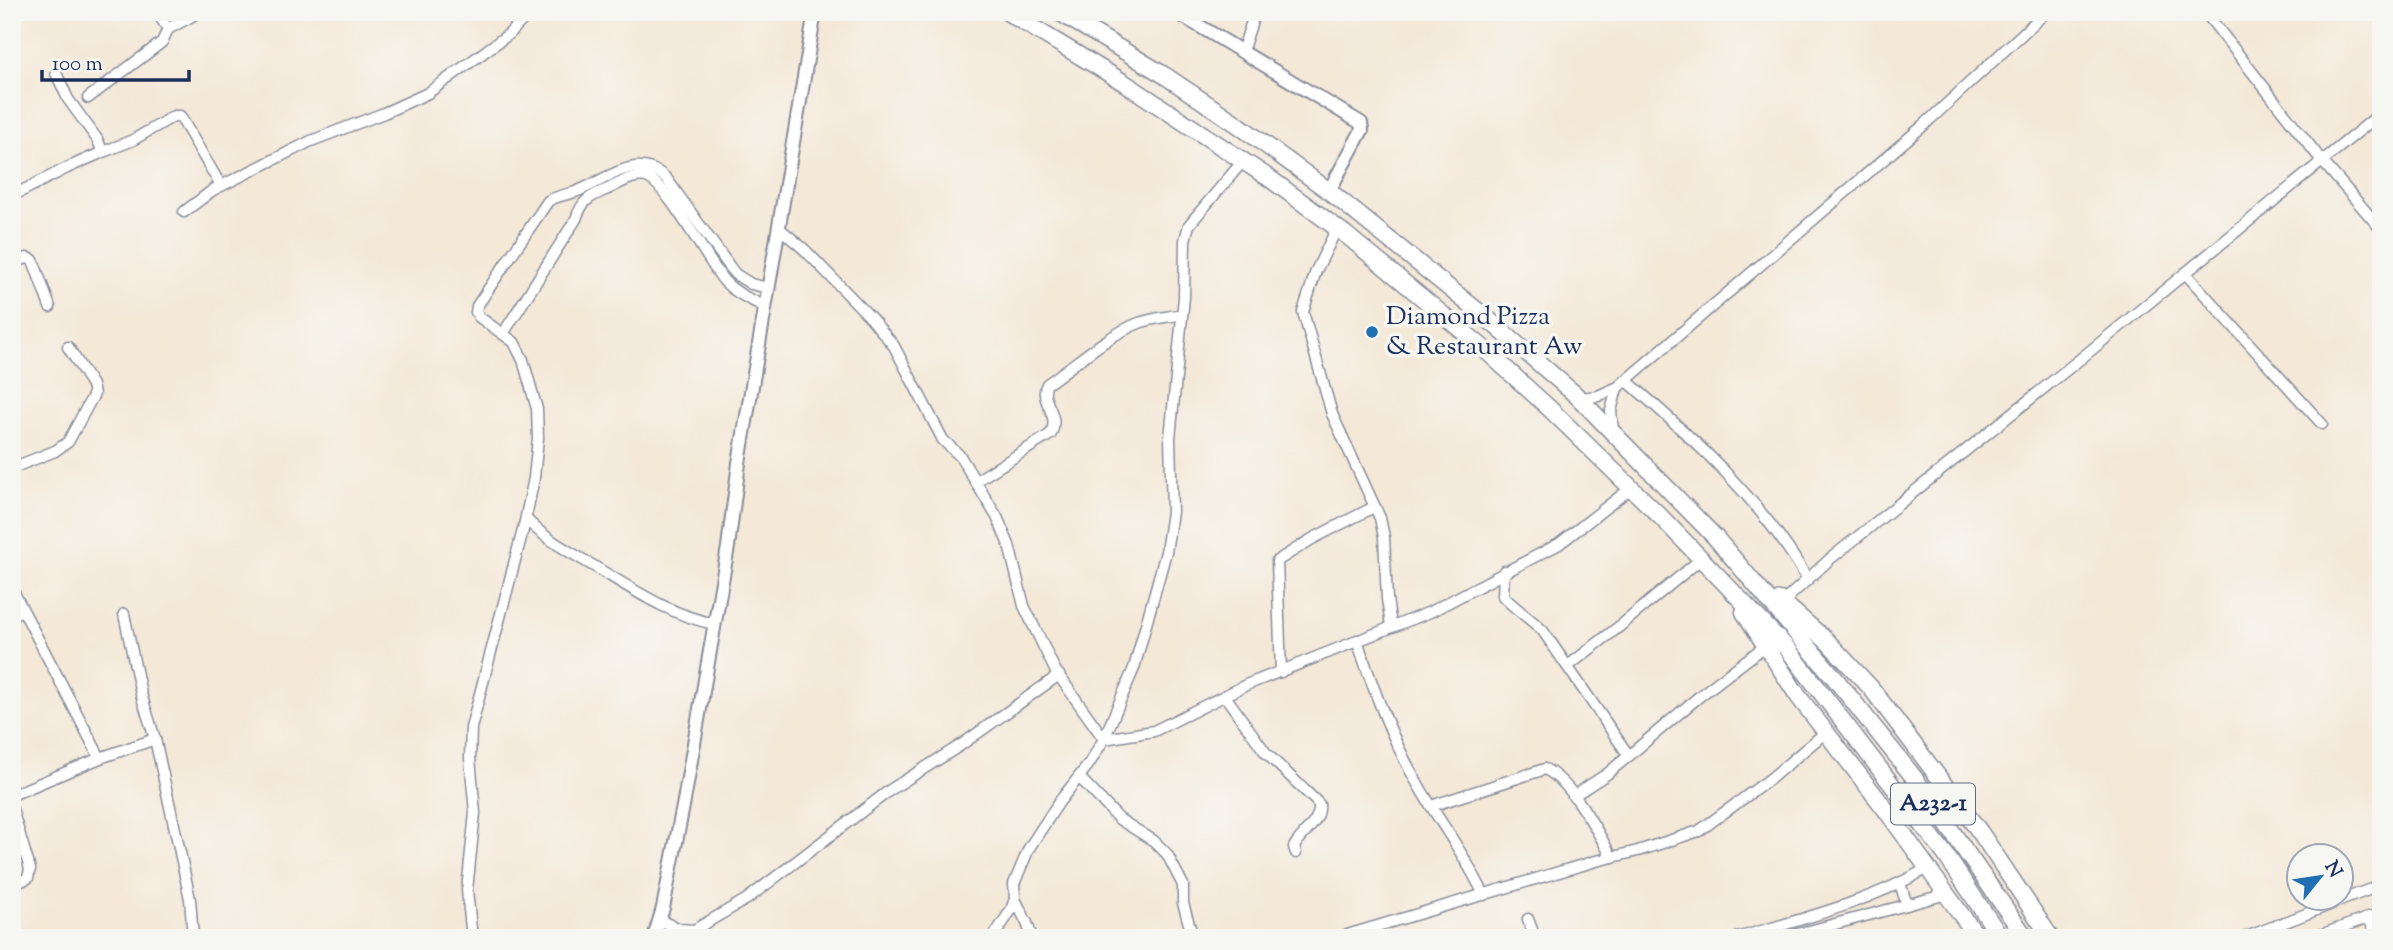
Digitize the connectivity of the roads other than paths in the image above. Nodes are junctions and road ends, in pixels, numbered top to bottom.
1 (157, 12) edge
2 (198, 12) edge
3 (530, 12) edge
4 (815, 12) edge
5 (1007, 12) edge
6 (1059, 12) edge
7 (1176, 12) edge
8 (1255, 12) edge
9 (2046, 12) edge
10 (2205, 12) edge
11 (167, 29) junction
12 (1242, 52) junction
13 (56, 73) dead end
14 (88, 98) dead end
15 (2381, 113) edge
16 (103, 152) junction
17 (1242, 160) junction
18 (2322, 161) junction
19 (221, 186) junction
20 (1329, 191) junction
21 (12, 196) edge
22 (184, 212) dead end
23 (778, 227) junction
24 (1337, 228) junction
25 (2381, 229) edge
26 (12, 263) edge
27 (2185, 273) junction
28 (768, 288) junction
29 (50, 307) dead end
30 (765, 307) junction
31 (1182, 314) junction
32 (503, 334) junction
33 (68, 347) dead end
34 (1622, 384) junction
35 (1579, 398) junction
36 (2322, 424) dead end
37 (1613, 432) junction
38 (12, 468) edge
39 (975, 481) junction
40 (1631, 488) junction
41 (1374, 507) junction
42 (526, 519) junction
43 (540, 534) junction
44 (522, 537) junction
45 (1701, 559) junction
46 (1504, 571) junction
47 (1746, 571) junction
48 (1808, 580) junction
49 (1728, 586) junction
50 (12, 589) edge
51 (1783, 602) junction
52 (17, 613) edge
53 (124, 614) dead end
54 (715, 624) junction
55 (1391, 626) junction
56 (1357, 640) junction
57 (1765, 646) junction
58 (1568, 666) junction
59 (1281, 672) junction
60 (1059, 675) junction
61 (1225, 695) junction
62 (1826, 732) junction
63 (155, 739) junction
64 (1104, 739) junction
65 (1629, 756) junction
66 (100, 758) junction
67 (1079, 777) junction
68 (13, 794) edge
69 (1573, 796) junction
70 (1431, 806) junction
71 (12, 809) edge
72 (1296, 853) dead end
73 (1612, 857) junction
74 (1928, 868) junction
75 (1900, 883) junction
76 (12, 885) edge
77 (2381, 885) edge
78 (1947, 894) junction
79 (1484, 895) junction
80 (1869, 895) junction
81 (1015, 899) junction
82 (1907, 905) junction
83 (2381, 913) edge
84 (1875, 914) junction
85 (2368, 918) junction
86 (1528, 919) dead end
87 (659, 920) junction
88 (193, 938) edge
89 (472, 938) edge
90 (654, 938) edge
91 (993, 938) edge
92 (1032, 938) edge
93 (1193, 938) edge
94 (1337, 938) edge
95 (1535, 938) edge
96 (1737, 938) edge
97 (1783, 938) edge
98 (1978, 938) edge
99 (2001, 938) edge
100 (2026, 938) edge
101 (2051, 938) edge
102 (2244, 938) edge
103 (2312, 938) edge
104 (2378, 938) edge

1 - 11 street
2 - 11 street
3 - 19 street
4 - 23 street
5 - 17 highway, A232-1
6 - 20 highway, A232-1
7 - 12 street
8 - 12 street
9 - 34 street
10 - 18 street
11 - 14 street
12 - 20 street
13 - 16 street
15 - 18 street
16 - 19 street
16 - 21 street
17 - 24 highway, A232-1
17 - 31 street
18 - 25 street
18 - 27 street
19 - 22 street
20 - 35 highway, A232-1
23 - 28 street
23 - 39 street
24 - 40 highway, A232-1
24 - 41 street
26 - 29 street
27 - 36 street
27 - 48 street
28 - 30 street
28 - 32 street
30 - 32 street
30 - 54 street
31 - 39 street
31 - 64 street
32 - 42 street
33 - 38 street
34 - 35 street
34 - 37 street
34 - 48 street
35 - 37 highway, A232-1
37 - 47 highway, A232-1
39 - 60 street
40 - 45 highway, A232-1
40 - 46 street
41 - 55 street
41 - 59 street
42 - 43 street
42 - 44 street
43 - 44 street
43 - 54 street
44 - 89 street
45 - 49 highway, A232-1
45 - 58 street
46 - 55 street
46 - 58 street
47 - 51 highway
47 - 100 highway, A232-1
48 - 51 street
49 - 57 highway
49 - 99 highway, A232-1
50 - 52 street
51 - 101 highway
52 - 66 street
53 - 63 street
54 - 87 street
55 - 56 street
56 - 59 street
56 - 70 street
57 - 62 highway
57 - 65 street
58 - 65 street
59 - 61 street
60 - 64 street
60 - 87 street
61 - 64 street
61 - 72 street
62 - 73 street
62 - 74 highway
63 - 66 street
63 - 88 street
64 - 67 street
65 - 69 street
66 - 68 street
67 - 81 street
67 - 93 street
69 - 70 street
69 - 73 street
70 - 79 street
71 - 76 street
73 - 79 street
74 - 75 street
74 - 78 highway
75 - 80 street
75 - 82 street
77 - 102 street
78 - 82 street
78 - 98 highway
79 - 94 street
80 - 84 street
80 - 96 street
81 - 91 street
81 - 92 street
82 - 84 street
83 - 85 street
84 - 97 street
85 - 103 street
85 - 104 street
86 - 95 street
87 - 90 street

